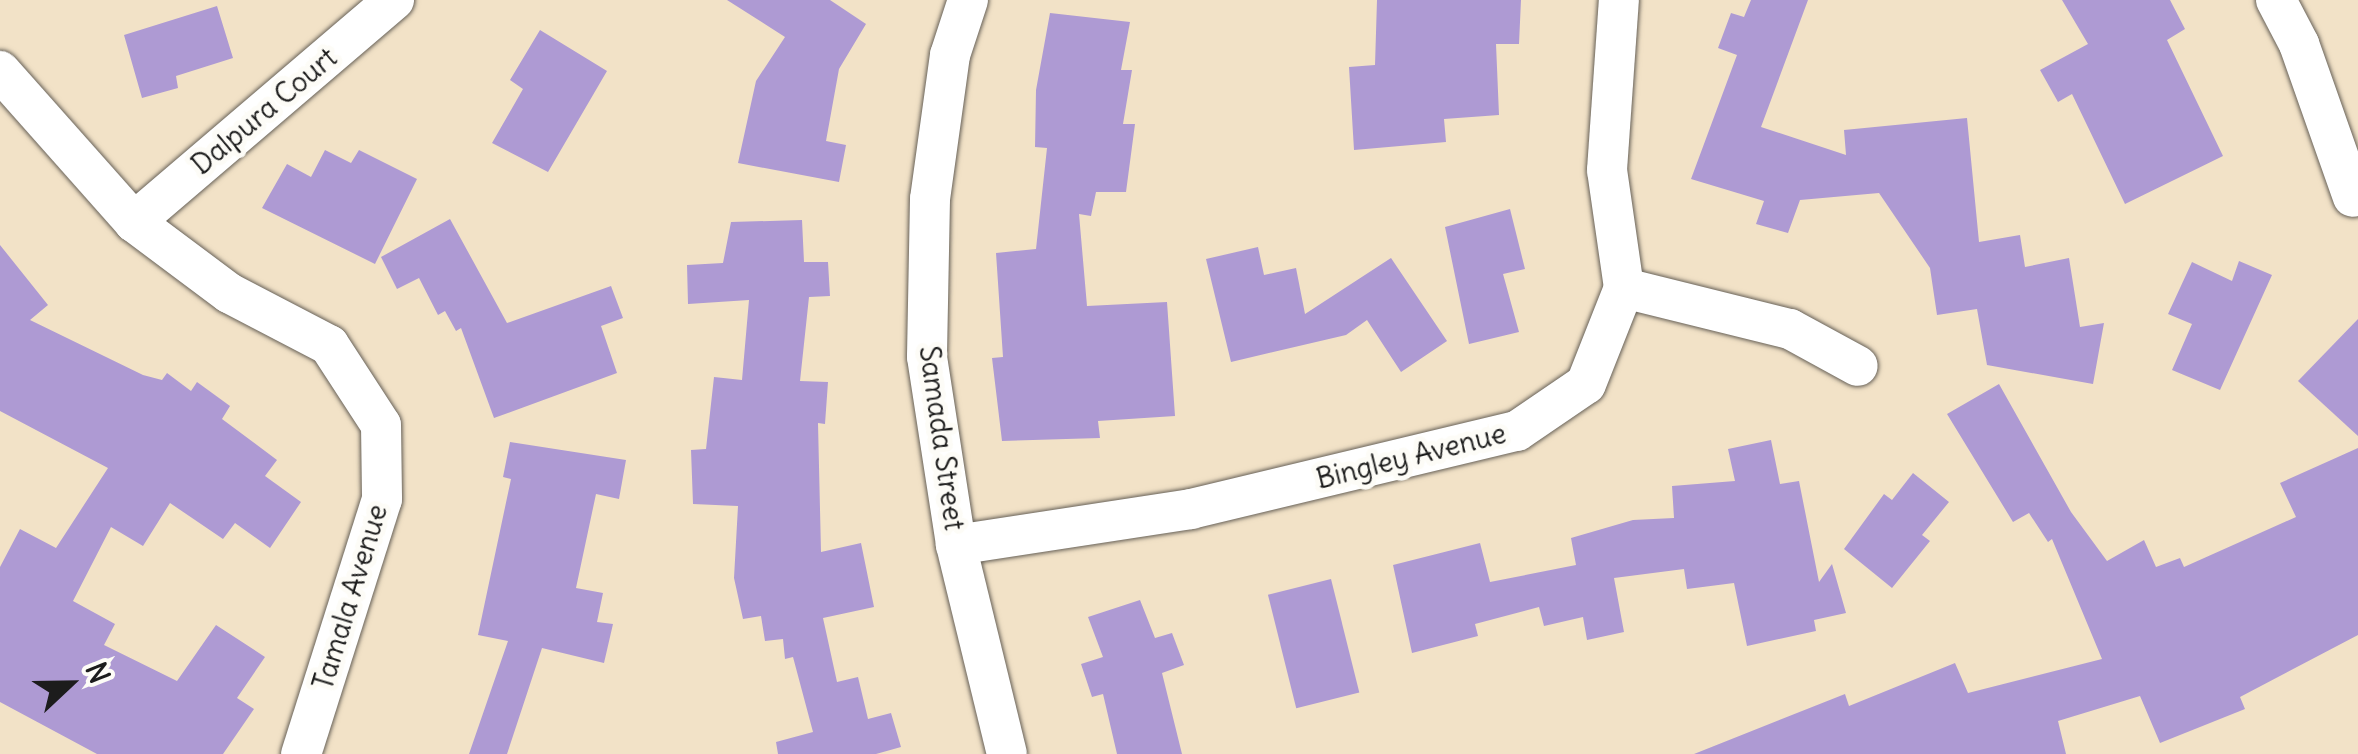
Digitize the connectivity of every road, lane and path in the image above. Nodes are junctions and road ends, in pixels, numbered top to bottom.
1 (394, 0) edge
2 (968, 0) edge
3 (1618, 0) edge
4 (2276, 0) edge
5 (0, 71) edge
6 (2353, 197) dead end
7 (134, 222) junction
8 (1624, 288) junction
9 (1858, 366) dead end
10 (956, 545) junction
11 (301, 754) edge
12 (1007, 754) edge

1 - 7 street, Dalpura Court
2 - 10 street, Samada Street
3 - 8 street, Bingley Avenue
4 - 6 street
5 - 7 street, Tamala Avenue
7 - 11 street, Tamala Avenue
8 - 9 street
8 - 10 street, Bingley Avenue
10 - 12 street, Samada Street

